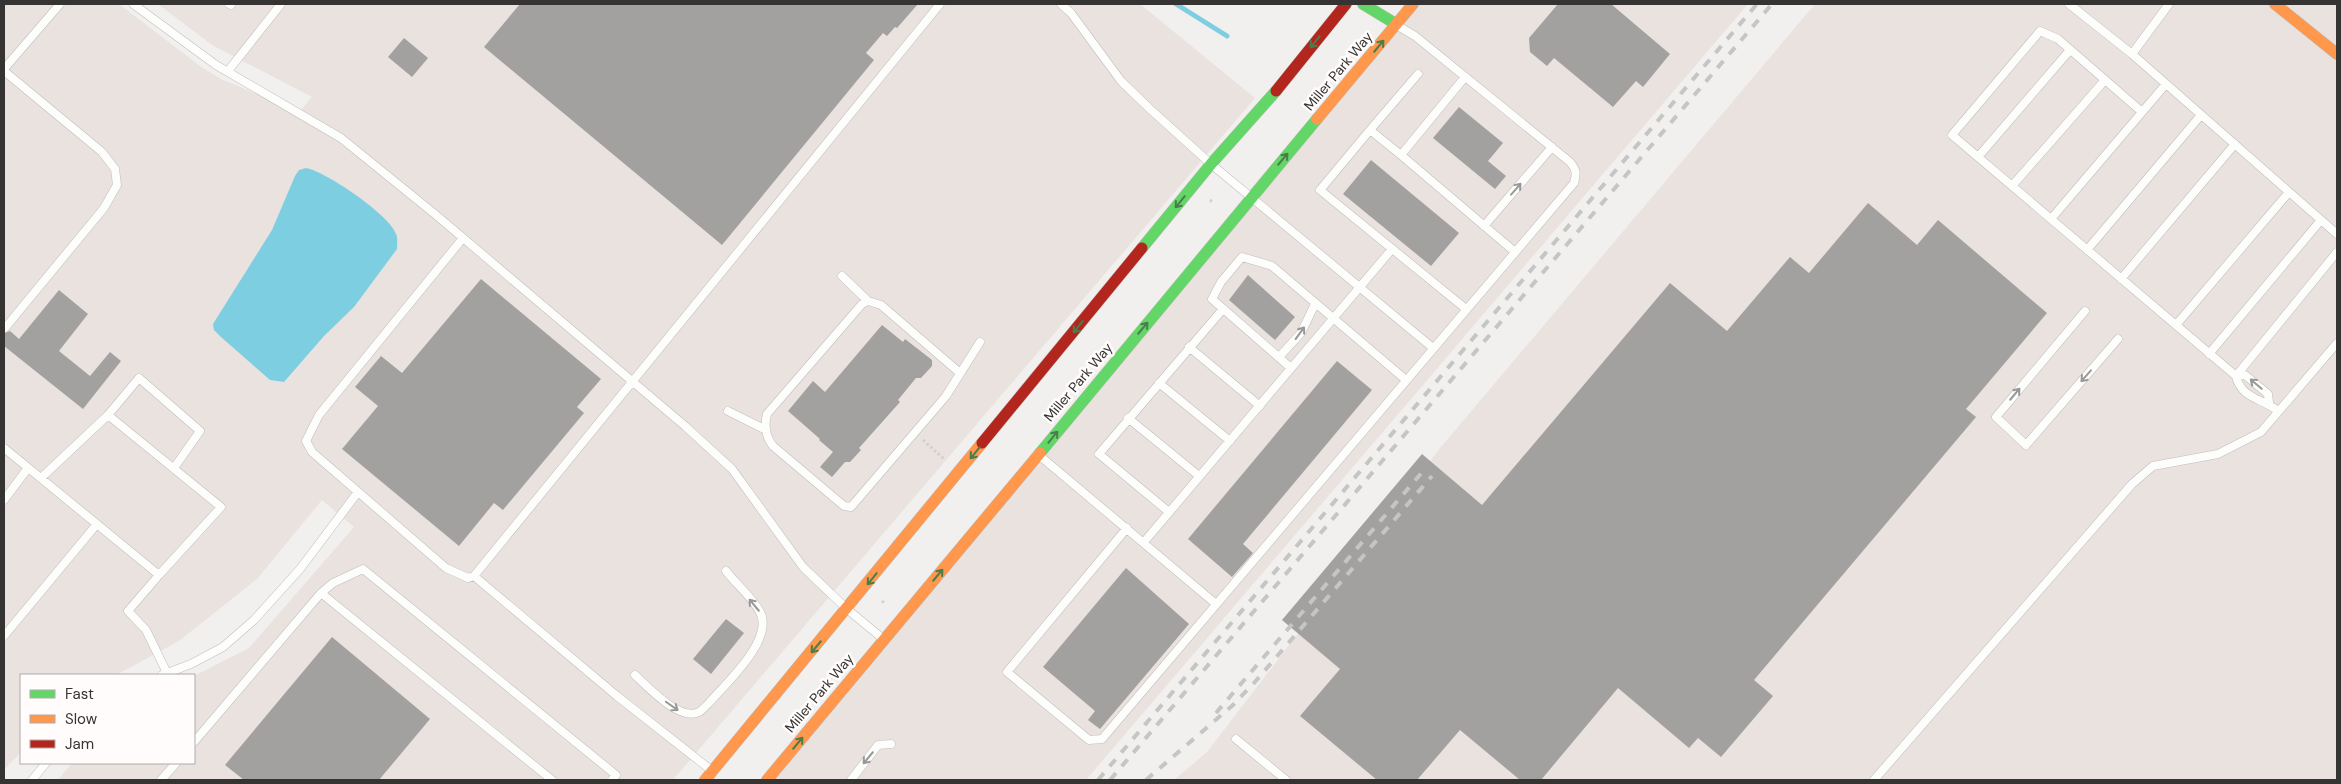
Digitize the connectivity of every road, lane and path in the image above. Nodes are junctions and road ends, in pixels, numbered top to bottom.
1 (60, 4) edge
2 (132, 4) edge
3 (281, 4) edge
4 (940, 4) edge
5 (1061, 4) edge
6 (1346, 4) edge
7 (1363, 4) edge
8 (1413, 4) edge
9 (2069, 4) edge
10 (2168, 4) edge
11 (2275, 4) edge
12 (1396, 24) junction
13 (2070, 50) junction
14 (2132, 54) junction
15 (2337, 54) edge
16 (4, 70) edge
17 (228, 71) junction
18 (1418, 74) dead end
19 (1465, 76) junction
20 (2105, 80) junction
21 (2166, 84) junction
22 (2142, 112) junction
23 (2201, 115) junction
24 (1370, 130) junction
25 (2235, 144) junction
26 (1552, 147) junction
27 (1401, 155) junction
28 (1978, 158) junction
29 (1211, 164) junction
30 (2012, 186) junction
31 (2289, 192) junction
32 (1252, 196) junction
33 (1210, 200) dead end
34 (1214, 204) dead end
35 (2051, 220) junction
36 (2321, 220) junction
37 (1484, 226) junction
38 (2337, 234) edge
39 (463, 238) junction
40 (1392, 249) junction
41 (2087, 250) junction
42 (1515, 252) junction
43 (2337, 252) edge
44 (842, 276) dead end
45 (2121, 279) junction
46 (1359, 288) junction
47 (868, 300) junction
48 (1315, 304) junction
49 (1223, 308) junction
50 (1466, 309) junction
51 (2085, 311) dead end
52 (1333, 319) junction
53 (2176, 325) junction
54 (5, 328) dead end
55 (2118, 339) dead end
56 (980, 342) dead end
57 (2337, 343) edge
58 (1189, 347) junction
59 (1433, 348) junction
60 (2209, 354) junction
61 (1279, 357) junction
62 (1291, 368) junction
63 (960, 373) junction
64 (2236, 376) junction
65 (1406, 380) junction
66 (631, 381) junction
67 (1159, 383) junction
68 (2269, 403) junction
69 (1260, 406) junction
70 (728, 411) dead end
71 (2278, 411) junction
72 (108, 415) junction
73 (1128, 418) junction
74 (766, 430) junction
75 (915, 433) junction
76 (1230, 441) junction
77 (4, 448) edge
78 (1039, 454) junction
79 (944, 459) dead end
80 (28, 468) junction
81 (174, 468) junction
82 (1199, 476) junction
83 (41, 478) junction
84 (358, 492) junction
85 (4, 500) edge
86 (1169, 512) junction
87 (97, 524) junction
88 (1127, 528) junction
89 (1144, 542) junction
90 (726, 571) dead end
91 (159, 575) junction
92 (474, 576) junction
93 (321, 593) junction
94 (1216, 604) junction
95 (847, 609) junction
96 (4, 636) edge
97 (884, 639) junction
98 (165, 674) edge
99 (635, 675) dead end
100 (1236, 739) dead end
101 (195, 741) edge
102 (891, 744) dead end
103 (45, 764) edge
104 (175, 764) edge
105 (713, 771) junction
106 (32, 780) edge
107 (161, 780) edge
108 (552, 780) edge
109 (612, 780) edge
110 (705, 780) edge
111 (767, 780) edge
112 (852, 780) edge
113 (1286, 780) edge
114 (1874, 780) edge

1 - 16 lane
2 - 17 lane
3 - 17 lane
4 - 66 lane
5 - 29 lane
6 -> 29 main road
7 - 12 main road
8 - 12 main road, Miller Park Way
9 - 14 lane
10 - 14 lane
11 - 15 main road
12 - 19 lane
32 -> 12 main road, Miller Park Way
13 - 20 lane
13 - 28 lane
13 - 28 lane
14 - 21 lane
16 - 54 lane
17 - 39 lane
18 - 24 lane
19 - 26 lane
19 - 27 lane
20 - 22 lane
20 - 30 lane
21 - 22 lane
21 - 23 lane
22 - 35 lane
23 - 25 lane
23 - 41 lane
24 - 27 lane
24 - 40 lane
25 - 31 lane
25 - 45 lane
37 -> 26 lane
26 - 42 lane
27 - 37 lane
28 - 30 lane
29 - 32 lane
29 -> 95 main road
30 - 35 lane
31 - 36 lane
31 - 53 lane
32 - 46 lane
78 -> 32 main road, Miller Park Way
33 - 34 path
35 - 41 lane
36 - 38 lane
36 - 60 lane
37 - 42 lane
39 - 66 lane
39 - 84 lane
40 - 46 lane
40 - 50 lane
41 - 45 lane
42 - 50 lane
43 - 64 lane
44 - 47 lane
45 - 53 lane
46 - 52 lane
46 - 59 lane
47 - 63 lane
47 - 74 lane
48 - 49 lane
48 - 52 lane
61 -> 48 lane
49 - 58 lane
49 - 61 lane
50 - 59 lane
55 -> 51 lane
52 - 62 lane
52 - 65 lane
53 - 60 lane
56 - 63 lane
57 - 71 lane
58 - 67 lane
58 - 69 lane
59 - 65 lane
60 - 64 lane
61 - 62 lane
62 - 69 lane
63 - 75 lane
64 - 68 lane
68 -> 64 lane
65 - 94 lane
66 - 92 lane
66 - 95 lane
67 - 73 lane
67 - 76 lane
68 - 71 lane
69 - 76 lane
70 - 74 lane
71 - 114 lane
72 - 81 lane
72 - 81 lane
72 - 83 lane
73 - 82 lane
73 - 86 lane
74 - 75 lane
75 - 79 path
76 - 82 lane
77 - 80 lane
78 - 88 lane
97 -> 78 main road, Miller Park Way
80 - 83 lane
80 - 85 lane
81 - 91 lane
82 - 86 lane
83 - 87 lane
84 - 92 lane
84 - 98 lane
86 - 89 lane
87 - 91 lane
87 - 96 lane
88 - 89 lane
88 - 94 lane
89 - 94 lane
99 -> 90 lane
91 - 98 lane
92 - 105 lane
93 - 101 lane
93 - 108 lane
93 - 109 lane
95 - 97 lane
95 -> 105 main road
111 -> 97 main road, Miller Park Way
100 - 113 lane
102 -> 112 lane
103 - 106 lane
104 - 107 lane
105 - 110 main road

